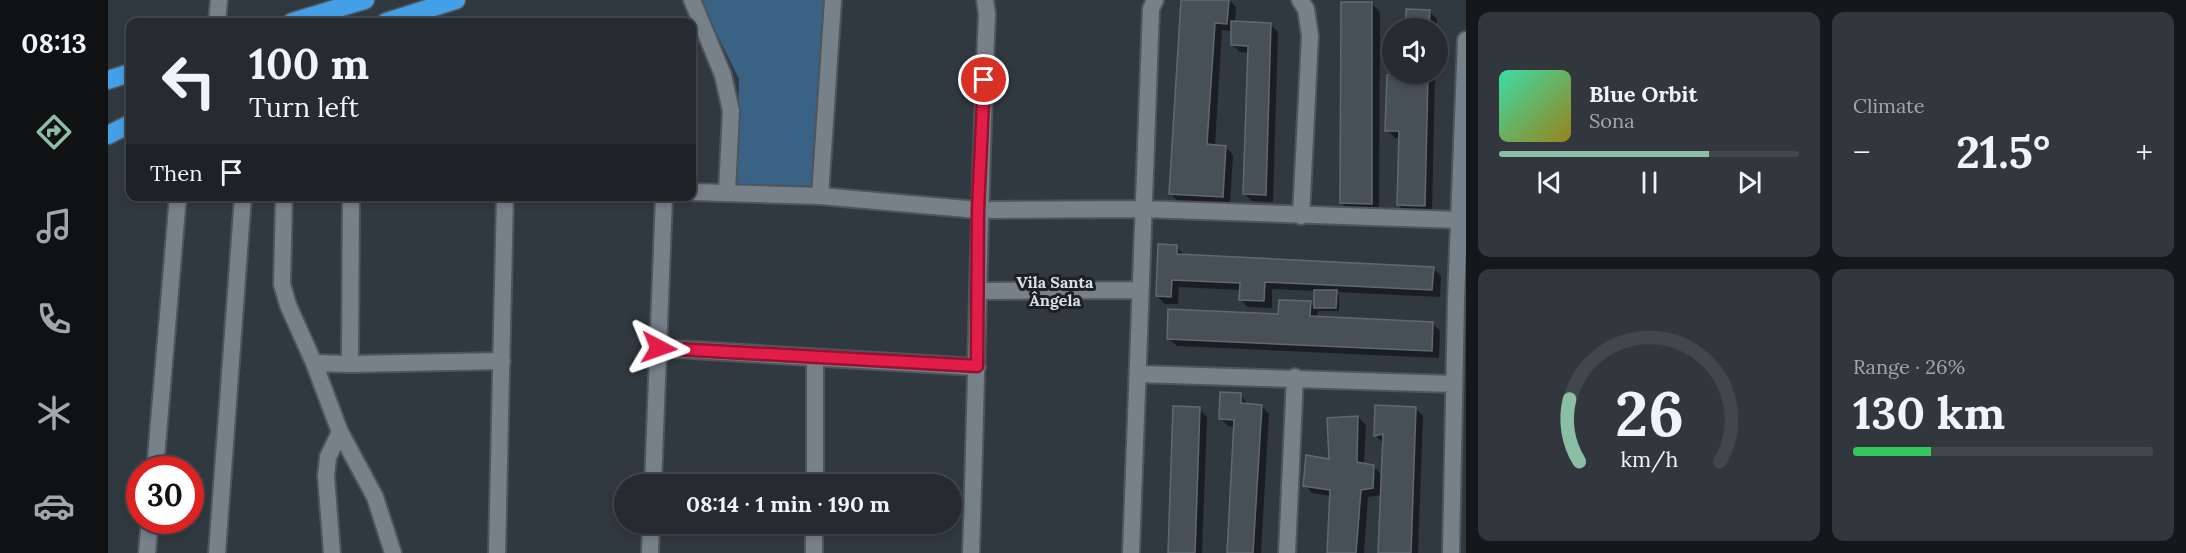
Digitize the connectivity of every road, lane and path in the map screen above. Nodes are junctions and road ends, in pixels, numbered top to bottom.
1 (219, 0) edge
2 (365, 0) edge
3 (456, 0) edge
4 (692, 0) edge
5 (833, 0) edge
6 (985, 0) edge
7 (1155, 0) edge
8 (1299, 0) edge
9 (217, 18) edge
10 (305, 18) edge
11 (399, 18) edge
12 (1466, 40) edge
13 (126, 74) edge
14 (108, 80) edge
15 (126, 126) edge
16 (108, 135) edge
17 (696, 192) edge
18 (727, 192) junction
19 (820, 196) junction
20 (178, 201) edge
21 (243, 201) edge
22 (285, 201) edge
23 (351, 201) edge
24 (505, 201) edge
25 (664, 201) edge
26 (1142, 209) junction
27 (978, 210) junction
28 (1301, 216) junction
29 (1458, 220) junction
30 (1139, 290) junction
31 (979, 291) junction
32 (1461, 300) edge
33 (659, 348) junction
34 (815, 359) junction
35 (502, 361) junction
36 (314, 363) junction
37 (350, 364) junction
38 (977, 366) junction
39 (1138, 374) junction
40 (1296, 377) junction
41 (1454, 384) junction
42 (340, 432) junction
43 (156, 456) edge
44 (653, 474) edge
45 (814, 474) edge
46 (149, 534) edge
47 (651, 534) edge
48 (814, 534) edge
49 (147, 553) edge
50 (217, 553) edge
51 (332, 553) edge
52 (393, 553) edge
53 (497, 553) edge
54 (650, 553) edge
55 (814, 553) edge
56 (971, 553) edge
57 (1131, 553) edge
58 (1287, 553) edge
59 (1451, 553) edge

1 - 9 street
2 - 10 highway
3 - 11 highway
4 - 18 street
5 - 19 street
6 - 27 street
7 - 26 street
8 - 28 street
12 - 29 street
13 - 14 highway
15 - 16 highway
17 - 18 street
18 - 19 street
19 - 27 street
20 - 43 street
21 - 50 street
22 - 36 street
23 - 37 street
24 - 35 street
25 - 33 street
26 - 27 street
26 - 28 street
26 - 30 street
27 - 31 street
28 - 29 street
29 - 32 street
30 - 31 street
30 - 39 street
31 - 38 street
32 - 41 street
33 - 34 street
33 - 44 street
34 - 38 street
34 - 45 street
35 - 37 street
35 - 53 street
36 - 37 street
36 - 42 street
38 - 56 street
39 - 40 street
39 - 57 street
40 - 41 street
40 - 58 street
41 - 59 street
42 - 51 street
42 - 52 street
46 - 49 street
47 - 54 street
48 - 55 street

